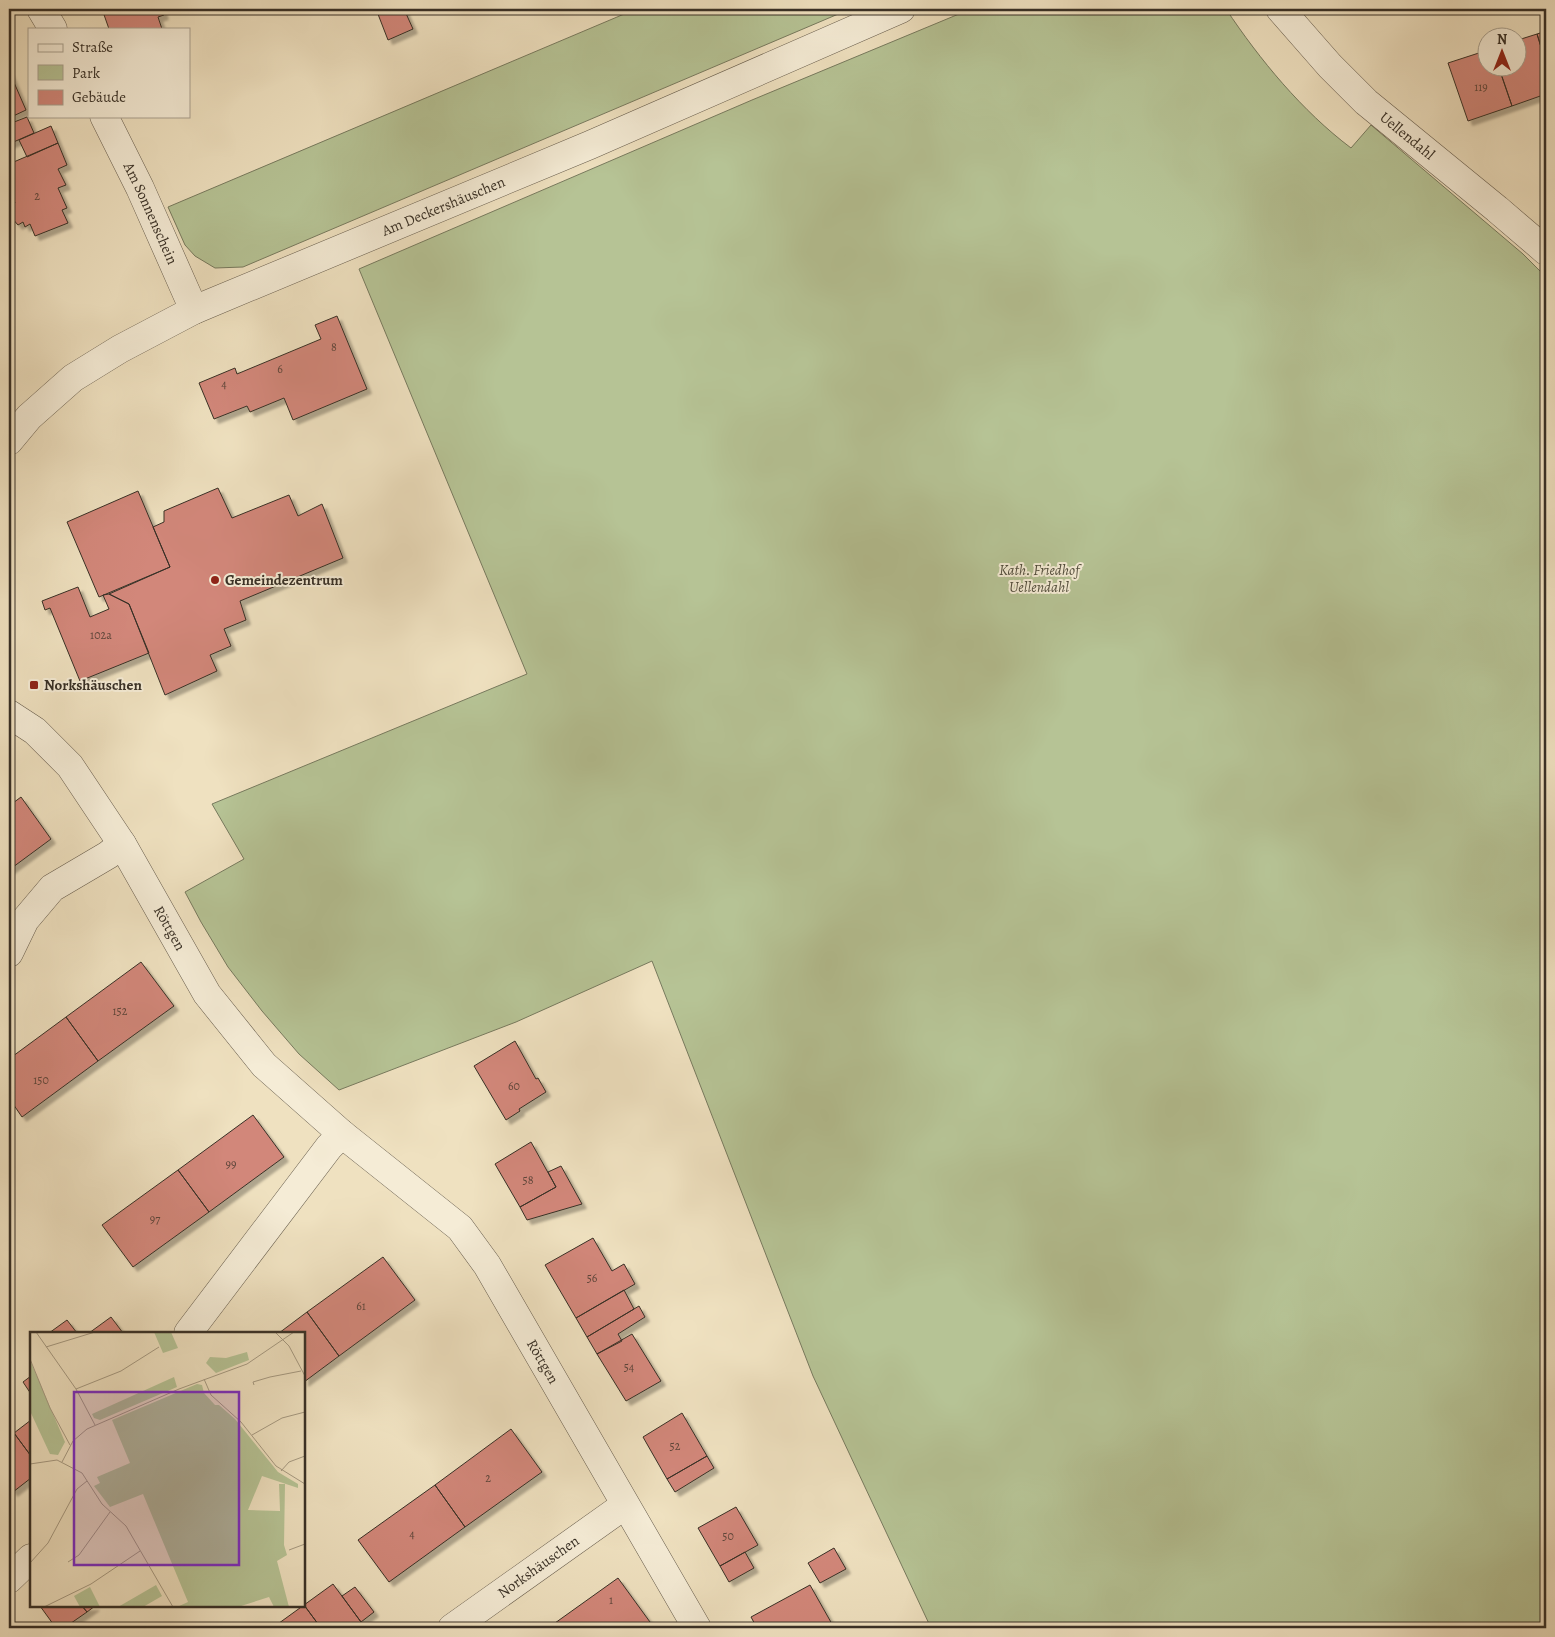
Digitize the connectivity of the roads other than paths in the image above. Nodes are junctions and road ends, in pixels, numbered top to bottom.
1 (41, 9) edge
2 (902, 9) edge
3 (1280, 9) edge
4 (53, 28) edge
5 (105, 118) edge
6 (1546, 251) edge
7 (194, 310) junction
8 (9, 441) edge
9 (9, 714) edge
10 (122, 844) junction
11 (9, 953) edge
12 (342, 1134) junction
13 (189, 1332) edge
14 (625, 1506) junction
15 (30, 1559) edge
16 (9, 1579) edge
17 (452, 1628) edge
18 (697, 1628) edge

1 - 4 street
2 - 7 street, Am Deckershäuschen
3 - 6 street, Uellendahl
5 - 7 street, Am Sonnenschein
7 - 8 street, Am Deckershäuschen
9 - 10 street, Röttgen
10 - 11 street
10 - 12 street, Röttgen
12 - 13 street
12 - 14 street, Röttgen
14 - 17 street, Norkshäuschen
14 - 18 street, Röttgen
15 - 16 street

